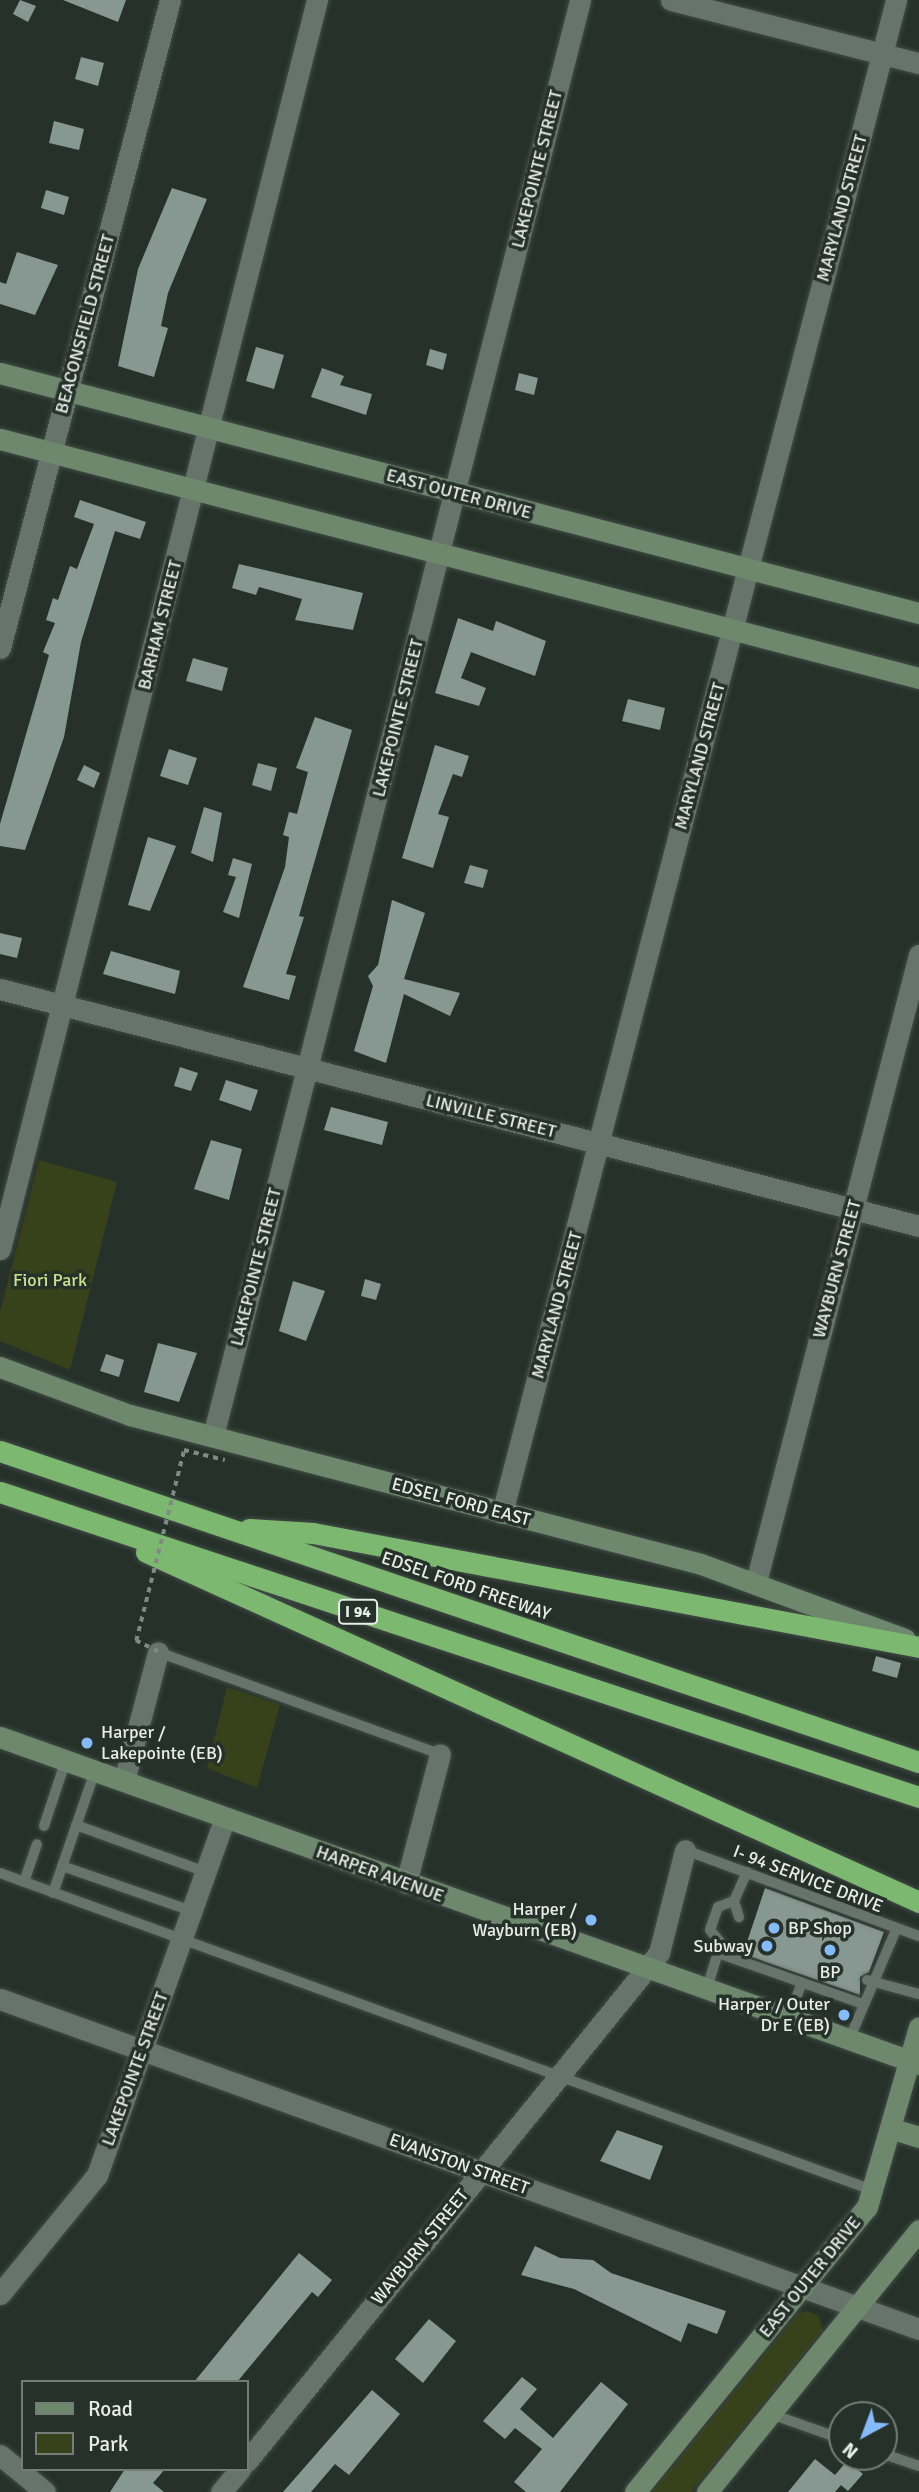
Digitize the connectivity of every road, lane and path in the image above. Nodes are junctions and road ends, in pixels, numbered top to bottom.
1 (170, 0) edge
2 (317, 0) edge
3 (580, 0) edge
4 (671, 0) edge
5 (897, 0) edge
6 (883, 54) junction
7 (919, 63) edge
8 (0, 373) edge
9 (67, 391) junction
10 (210, 428) junction
11 (0, 439) edge
12 (51, 452) junction
13 (194, 490) junction
14 (456, 493) junction
15 (440, 554) junction
16 (748, 569) junction
17 (919, 613) edge
18 (732, 630) junction
19 (0, 648) edge
20 (919, 678) edge
21 (919, 955) edge
22 (0, 989) edge
23 (63, 1005) junction
24 (307, 1069) junction
25 (599, 1144) junction
26 (853, 1209) junction
27 (919, 1226) edge
28 (0, 1249) edge
29 (0, 1367) edge
30 (213, 1436) junction
31 (0, 1451) edge
32 (225, 1460) dead end
33 (0, 1492) edge
34 (502, 1513) junction
35 (98, 1527) junction
36 (224, 1528) junction
37 (756, 1582) junction
38 (919, 1646) edge
39 (158, 1652) junction
40 (0, 1737) edge
41 (440, 1754) joint
42 (66, 1760) junction
43 (919, 1762) edge
44 (95, 1771) junction
45 (124, 1782) junction
46 (919, 1797) edge
47 (225, 1818) junction
48 (44, 1825) dead end
49 (76, 1825) junction
50 (37, 1844) dead end
51 (685, 1850) joint
52 (62, 1866) junction
53 (206, 1872) junction
54 (747, 1872) junction
55 (0, 1873) edge
56 (24, 1882) junction
57 (406, 1883) junction
58 (53, 1893) junction
59 (734, 1901) junction
60 (919, 1902) edge
61 (191, 1911) junction
62 (739, 1917) dead end
63 (895, 1932) junction
64 (919, 1936) edge
65 (732, 1937) dead end
66 (181, 1940) junction
67 (719, 1948) junction
68 (646, 1969) junction
69 (872, 1982) junction
70 (802, 1983) junction
71 (706, 1991) junction
72 (919, 1994) edge
73 (0, 1999) edge
74 (863, 2004) junction
75 (788, 2019) junction
76 (919, 2027) edge
77 (849, 2040) junction
78 (141, 2050) junction
79 (915, 2063) edge
80 (561, 2074) junction
81 (893, 2130) junction
82 (919, 2137) edge
83 (482, 2172) junction
84 (875, 2191) junction
85 (919, 2231) edge
86 (801, 2287) junction
87 (0, 2294) edge
88 (859, 2308) junction
89 (919, 2329) edge
90 (771, 2414) junction
91 (828, 2434) edge
92 (0, 2455) edge
93 (898, 2459) edge
94 (248, 2460) edge
95 (919, 2466) edge
96 (238, 2471) edge
97 (45, 2492) edge
98 (222, 2492) edge
99 (635, 2492) edge
100 (707, 2492) edge

1 - 9 street, BEACONSFIELD STREET
2 - 10 street, BARHAM STREET
3 - 14 street, LAKEPOINTE STREET
4 - 6 street
5 - 6 street, MARYLAND STREET
6 - 7 street
6 - 16 street, MARYLAND STREET
8 - 9 street, EAST OUTER DRIVE
9 - 10 street, EAST OUTER DRIVE
9 - 12 street, BEACONSFIELD STREET
10 - 13 street, BARHAM STREET
10 - 14 street, EAST OUTER DRIVE
11 - 12 street
12 - 13 street
12 - 19 street, BEACONSFIELD STREET
13 - 15 street
13 - 23 street, BARHAM STREET
14 - 15 street, LAKEPOINTE STREET
14 - 16 street, EAST OUTER DRIVE
15 - 18 street
15 - 24 street, LAKEPOINTE STREET
16 - 17 street, EAST OUTER DRIVE
16 - 18 street, MARYLAND STREET
18 - 20 street
18 - 25 street, MARYLAND STREET
21 - 26 street, WAYBURN STREET
22 - 23 street, LINVILLE STREET
23 - 24 street, LINVILLE STREET
23 - 28 street, BARHAM STREET
24 - 25 street, LINVILLE STREET
24 - 30 street, LAKEPOINTE STREET
25 - 26 street, LINVILLE STREET
25 - 34 street, MARYLAND STREET
26 - 27 street, LINVILLE STREET
26 - 37 street, WAYBURN STREET
29 - 30 street, EDSEL FORD EAST
30 - 34 street, EDSEL FORD EAST
31 - 36 highway, EDSEL FORD FREEWAY / I 94
32 - 39 path, bridge
33 - 35 highway, I 94
34 - 37 street, EDSEL FORD EAST
35 - 46 highway, I 94
35 - 60 highway
36 - 38 highway
36 - 43 highway, EDSEL FORD FREEWAY / I 94
37 - 38 street, EDSEL FORD EAST
39 - 41 lane
39 - 45 street
40 - 42 street, HARPER AVENUE
41 - 57 street
42 - 44 street, HARPER AVENUE
42 - 48 lane
44 - 45 street, HARPER AVENUE
44 - 49 lane
45 - 47 street, HARPER AVENUE
47 - 53 street, LAKEPOINTE STREET
47 - 57 street, HARPER AVENUE
49 - 52 lane
49 - 53 lane
50 - 56 lane
51 - 54 lane, I- 94 SERVICE DRIVE
51 - 68 street, WAYBURN STREET
52 - 58 lane
52 - 61 lane
53 - 61 street, LAKEPOINTE STREET
54 - 59 lane
54 - 63 lane, I- 94 SERVICE DRIVE
55 - 56 lane
56 - 58 lane
57 - 68 street, HARPER AVENUE
58 - 66 lane
59 - 62 lane
59 - 67 lane
61 - 66 street, LAKEPOINTE STREET
63 - 64 lane, I- 94 SERVICE DRIVE
63 - 69 lane
65 - 67 lane
66 - 78 street, LAKEPOINTE STREET
66 - 80 lane
67 - 70 lane
67 - 71 lane
68 - 71 street, HARPER AVENUE
68 - 80 street, WAYBURN STREET
69 - 72 lane
69 - 74 lane
70 - 74 lane
70 - 75 lane
71 - 75 street, HARPER AVENUE
73 - 78 street, EVANSTON STREET
74 - 77 lane
75 - 77 street, HARPER AVENUE
76 - 79 street, EAST OUTER DRIVE
77 - 79 street, HARPER AVENUE
78 - 83 street, EVANSTON STREET
78 - 87 street, LAKEPOINTE STREET
79 - 81 street, EAST OUTER DRIVE
80 - 83 street, WAYBURN STREET
80 - 84 lane
81 - 82 street
81 - 84 street, EAST OUTER DRIVE
83 - 86 street, EVANSTON STREET
83 - 94 street, WAYBURN STREET
84 - 86 street, EAST OUTER DRIVE
85 - 88 street
86 - 88 street, EVANSTON STREET
86 - 99 street, EAST OUTER DRIVE
88 - 89 street, EVANSTON STREET
88 - 90 street
90 - 91 lane
90 - 100 street
92 - 97 street
93 - 95 lane
96 - 98 street

